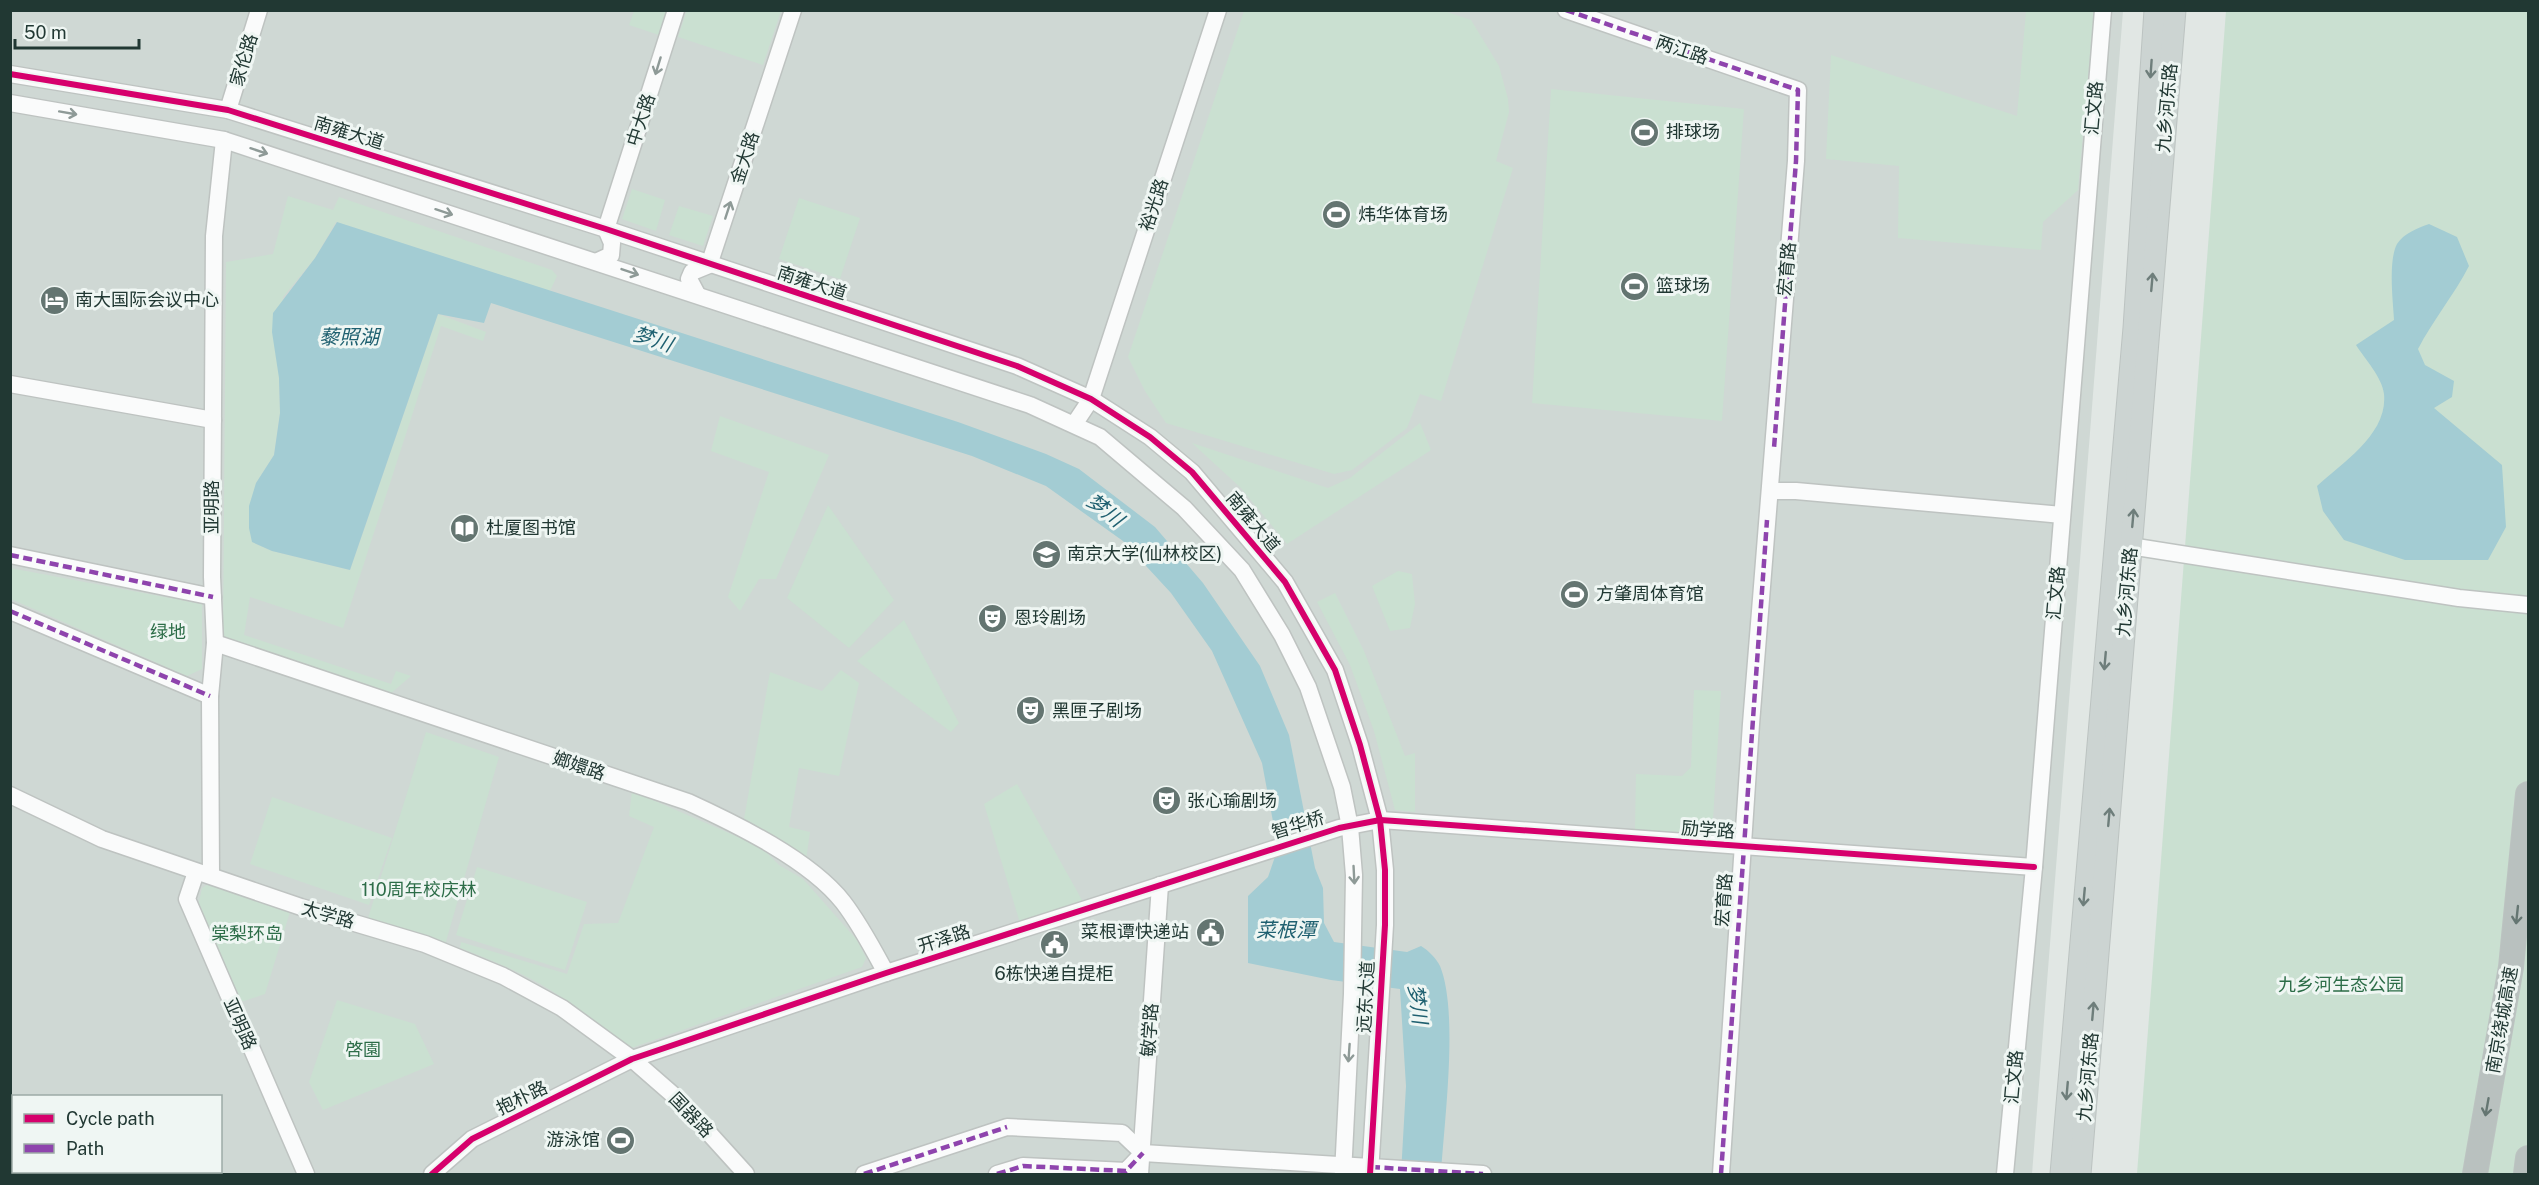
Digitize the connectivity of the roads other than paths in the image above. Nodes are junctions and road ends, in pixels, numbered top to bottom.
1 (259, 10) edge
2 (676, 10) edge
3 (793, 10) edge
4 (1218, 10) edge
5 (1566, 10) edge
6 (2103, 10) edge
7 (2154, 10) edge
8 (2175, 10) edge
9 (10, 74) edge
10 (1798, 90) joint
11 (10, 103) edge
12 (228, 110) junction
13 (224, 140) junction
14 (606, 229) junction
15 (598, 261) junction
16 (709, 265) junction
17 (697, 294) junction
18 (10, 384) edge
19 (1091, 399) junction
20 (213, 420) junction
21 (1075, 423) junction
22 (1770, 491) junction
23 (2062, 515) junction
24 (2130, 546) junction
25 (10, 555) edge
26 (1284, 582) junction
27 (213, 597) junction
28 (1261, 599) junction
29 (2529, 605) edge
30 (10, 611) edge
31 (214, 643) junction
32 (210, 696) junction
33 (2529, 794) edge
34 (10, 795) edge
35 (1380, 820) junction
36 (1345, 827) junction
37 (1743, 847) junction
38 (1265, 850) joint
39 (2034, 867) junction
40 (203, 873) junction
41 (1160, 885) junction
42 (886, 973) junction
43 (632, 1059) junction
44 (1143, 1153) junction
45 (2529, 1158) edge
46 (1343, 1169) edge
47 (1370, 1171) edge
48 (306, 1174) edge
49 (432, 1174) edge
50 (746, 1174) edge
51 (864, 1174) edge
52 (997, 1174) edge
53 (1140, 1174) edge
54 (1483, 1174) edge
55 (1721, 1174) edge
56 (2005, 1174) edge
57 (2061, 1174) edge
58 (2080, 1174) edge
59 (2475, 1174) edge
60 (2526, 1174) edge

1 - 12 street, 家伦路
2 -> 14 street, 中大路
16 -> 3 street, 金大路
4 - 19 street, 裕光路
5 - 10 street, 两江路
6 - 23 street, 汇文路
7 -> 57 main road, 九乡河东路
24 -> 8 main road, 九乡河东路
9 - 12 street, 南雍大道
10 - 22 street, 宏育路
11 -> 13 street
12 - 14 street, 南雍大道
13 -> 15 street
13 - 20 street, 亚明路
14 - 15 street
14 - 16 street, 南雍大道
15 -> 17 street
16 - 17 street, 金大路
16 - 19 street, 南雍大道
17 - 21 street
18 - 20 street
19 - 21 street, 裕光路
19 - 26 street, 南雍大道
20 - 27 street, 亚明路
21 - 28 street
22 - 23 street
22 - 37 street, 宏育路
23 - 39 street, 汇文路
24 - 29 street
58 -> 24 main road, 九乡河东路
25 - 27 street
26 - 28 street
26 - 35 street, 南雍大道
27 - 31 street, 亚明路
28 - 36 street
30 - 32 street
31 - 32 street, 亚明路
31 - 42 street, 嫏嬛路
32 - 40 street, 亚明路
33 -> 59 highway, 南京绕城高速
34 - 40 street, 太学路
35 - 36 street, 励学路
35 - 37 street, 励学路
35 - 47 street, 远东大道
36 - 38 street, 智华桥
36 -> 46 street, 远东大道
37 - 39 street, 励学路
37 - 55 street, 宏育路
38 - 41 street, 开泽路
39 - 56 street, 汇文路
40 - 43 street, 太学路
40 - 48 street, 亚明路
41 - 42 street, 开泽路
41 - 44 street, 敏学路
42 - 43 street, 开泽路
43 - 49 street, 抱朴路
43 - 50 street, 国器路
44 - 46 street
44 - 51 street
44 - 52 street
44 - 53 street, 敏学路
45 - 60 highway
46 - 47 street
47 - 54 street

